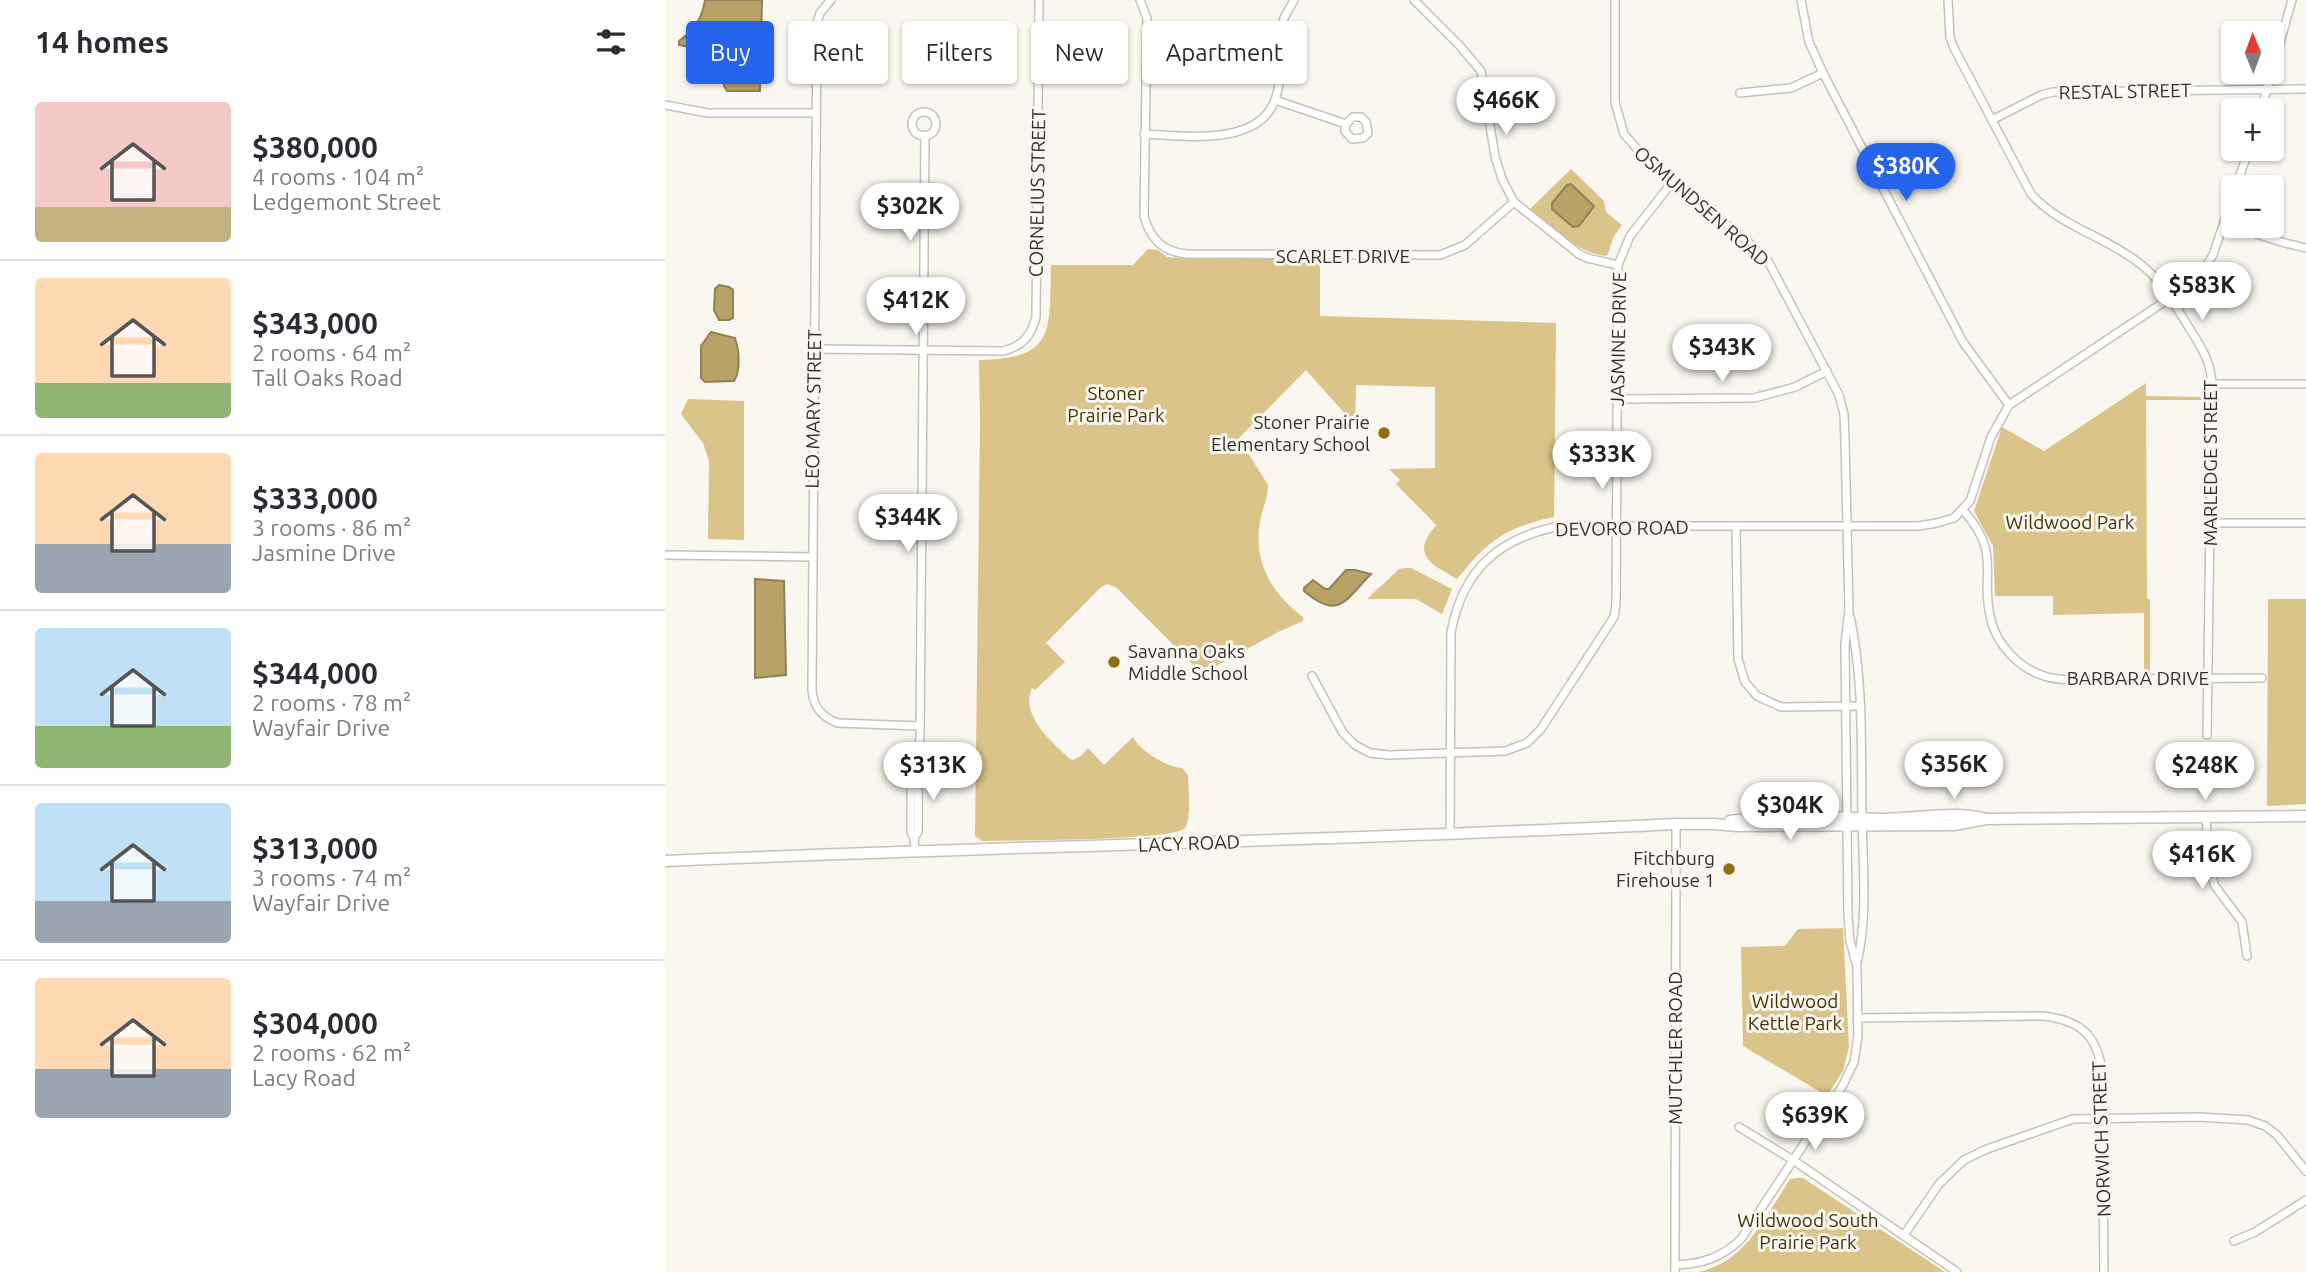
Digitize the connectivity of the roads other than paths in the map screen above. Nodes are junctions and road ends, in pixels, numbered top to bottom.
1 (1039, 0) edge
2 (1140, 0) edge
3 (1294, 0) edge
4 (1415, 0) edge
5 (1615, 0) edge
6 (1801, 0) edge
7 (1948, 0) edge
8 (2292, 0) edge
9 (829, 1) edge
10 (1823, 73) junction
11 (2268, 89) junction
12 (2306, 89) edge
13 (1740, 93) dead end
14 (2265, 98) edge
15 (1275, 100) junction
16 (665, 105) edge
17 (816, 113) junction
18 (1993, 120) junction
19 (1346, 124) dead end
20 (1145, 134) junction
21 (925, 135) dead end
22 (1674, 181) junction
23 (1514, 202) junction
24 (2221, 232) edge
25 (2269, 238) edge
26 (2306, 248) edge
27 (1618, 265) junction
28 (2170, 298) junction
29 (814, 349) junction
30 (923, 351) junction
31 (1828, 370) junction
32 (2306, 383) edge
33 (2212, 384) junction
34 (1618, 399) junction
35 (2009, 405) junction
36 (1963, 510) junction
37 (2210, 523) junction
38 (2306, 523) edge
39 (1616, 526) junction
40 (1847, 526) junction
41 (1736, 527) junction
42 (665, 555) edge
43 (812, 557) junction
44 (1849, 609) junction
45 (1313, 676) dead end
46 (2208, 678) junction
47 (2262, 678) dead end
48 (1847, 706) junction
49 (1861, 706) junction
50 (920, 726) junction
51 (2207, 735) dead end
52 (1450, 753) junction
53 (2306, 816) edge
54 (2206, 817) junction
55 (1848, 822) junction
56 (1862, 822) junction
57 (1675, 824) junction
58 (1450, 834) junction
59 (915, 850) junction
60 (665, 861) edge
61 (1848, 894) junction
62 (1863, 894) junction
63 (2247, 956) dead end
64 (1857, 967) junction
65 (1857, 1018) junction
66 (2103, 1118) junction
67 (1739, 1127) dead end
68 (1793, 1160) junction
69 (2306, 1171) edge
70 (2306, 1200) edge
71 (1904, 1235) junction
72 (2234, 1241) dead end
73 (1675, 1269) edge
74 (1957, 1272) edge
75 (2104, 1272) edge

1 - 30 street, CORNELIUS STREET
2 - 20 street
3 - 15 street
4 - 23 street
5 - 22 street, OSMUNDSEN ROAD
6 - 10 street
7 - 18 street, MARLEDGE STREET
8 - 11 street
9 - 17 street, LEO MARY STREET
10 - 13 street
10 - 35 street
11 - 12 street, RESTAL STREET
11 - 14 street
11 - 18 street, RESTAL STREET
15 - 19 street
15 - 20 street
16 - 17 street
17 - 29 street, LEO MARY STREET
18 - 28 street, MARLEDGE STREET
20 - 23 street, SCARLET DRIVE
21 - 30 street
22 - 27 street, JASMINE DRIVE
22 - 31 street, OSMUNDSEN ROAD
23 - 27 street
24 - 28 street
25 - 26 street
27 - 34 street, JASMINE DRIVE
28 - 33 street, MARLEDGE STREET
28 - 35 street
29 - 30 street
29 - 43 street, LEO MARY STREET
30 - 50 street
31 - 34 street
31 - 40 street, OSMUNDSEN ROAD
32 - 33 street
33 - 37 street, MARLEDGE STREET
34 - 39 street, JASMINE DRIVE
35 - 36 street
36 - 40 street, DEVORO ROAD
36 - 46 street, BARBARA DRIVE
37 - 38 street
37 - 46 street, MARLEDGE STREET
39 - 41 street, DEVORO ROAD
39 - 52 street, JASMINE DRIVE
39 - 52 street, DEVORO ROAD
40 - 41 street, DEVORO ROAD
40 - 44 street, OSMUNDSEN ROAD
41 - 48 street
42 - 43 street
43 - 50 street, LEO MARY STREET
44 - 48 street, OSMUNDSEN ROAD
44 - 49 street, OSMUNDSEN ROAD
45 - 52 street, JASMINE DRIVE
46 - 47 street, BARBARA DRIVE
46 - 51 street, MARLEDGE STREET
48 - 49 street
48 - 55 street, OSMUNDSEN ROAD
49 - 56 street, OSMUNDSEN ROAD
50 - 59 street
52 - 58 street, DEVORO ROAD
53 - 54 street, LACY ROAD
54 - 56 street, LACY ROAD
54 - 63 street
55 - 56 street, LACY ROAD
55 - 57 street, LACY ROAD
55 - 61 street, OSMUNDSEN ROAD
56 - 62 street, OSMUNDSEN ROAD
57 - 58 street, LACY ROAD
57 - 73 street, MUTCHLER ROAD
58 - 59 street, LACY ROAD
59 - 60 street, LACY ROAD
61 - 62 street
61 - 64 street, OSMUNDSEN ROAD
62 - 64 street, OSMUNDSEN ROAD
64 - 65 street, OSMUNDSEN ROAD
65 - 66 street, NORWICH STREET
65 - 68 street, OSMUNDSEN ROAD
66 - 69 street
66 - 71 street
66 - 75 street, NORWICH STREET
67 - 68 street
68 - 71 street
68 - 73 street, OSMUNDSEN ROAD
70 - 72 street
71 - 74 street

